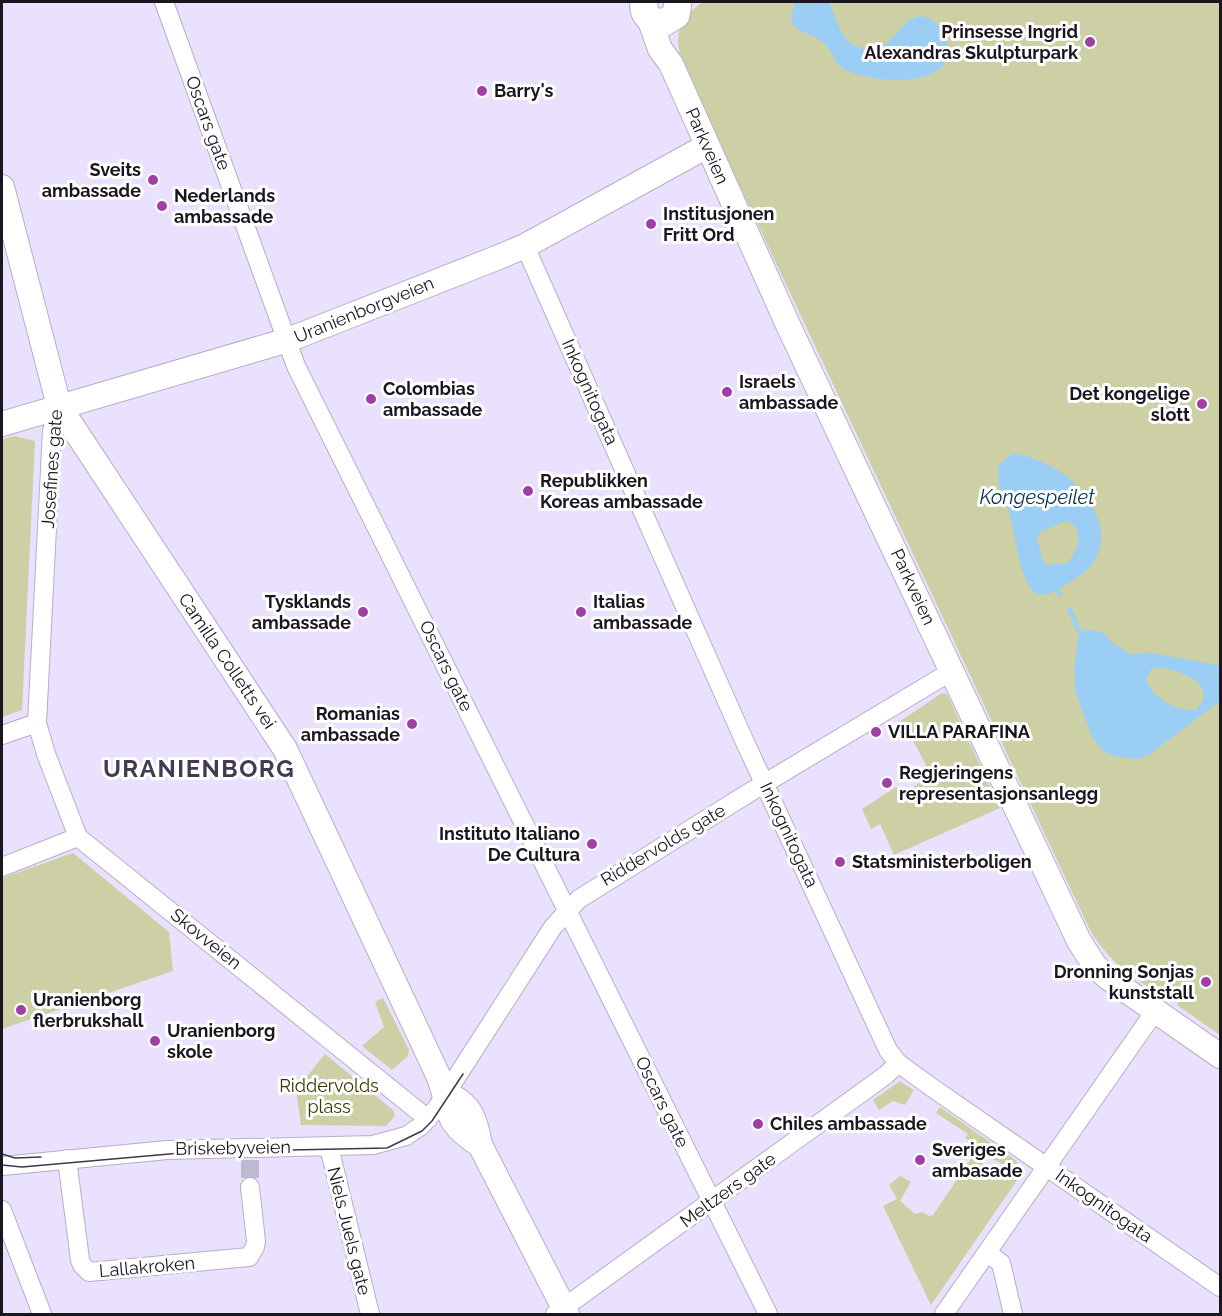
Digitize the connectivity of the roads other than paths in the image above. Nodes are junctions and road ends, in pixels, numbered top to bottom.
1 (164, 2) edge
2 (662, 8) edge
3 (707, 146) junction
4 (2, 187) edge
5 (525, 246) junction
6 (288, 340) junction
7 (59, 406) junction
8 (2, 424) edge
9 (952, 671) junction
10 (37, 723) junction
11 (2, 735) edge
12 (765, 784) junction
13 (78, 837) junction
14 (2, 867) edge
15 (567, 910) junction
16 (1155, 1011) junction
17 (1221, 1056) edge
18 (898, 1062) junction
19 (446, 1094) junction
20 (428, 1119) junction
21 (329, 1147) junction
22 (67, 1159) junction
23 (2, 1166) edge
24 (1046, 1166) junction
25 (250, 1187) tunnel mouth
26 (711, 1202) junction
27 (2, 1210) edge
28 (987, 1253) junction
29 (1221, 1287) edge
30 (562, 1312) edge
31 (42, 1314) edge
32 (370, 1314) edge
33 (768, 1314) edge
34 (944, 1314) edge
35 (1013, 1314) edge

1 - 6 street, Oscars gate
2 - 3 street, Parkveien
3 - 5 street, Uranienborgveien
3 - 9 street, Parkveien
4 - 7 street, Josefines gate
5 - 6 street, Uranienborgveien
5 - 12 street, Inkognitogata
6 - 7 street, Uranienborgveien
6 - 15 street, Oscars gate
7 - 8 street, Uranienborgveien
7 - 10 street, Josefines gate
7 - 19 street, Camilla Colletts vei
9 - 12 street, Riddervolds gate
9 - 16 street, Parkveien
10 - 11 street
10 - 13 street
12 - 15 street, Riddervolds gate
12 - 18 street, Inkognitogata
13 - 14 street
13 - 20 street, Skovveien
15 - 19 street, Riddervolds gate
15 - 26 street, Oscars gate
16 - 17 street, Parkveien
16 - 24 street
18 - 24 street, Inkognitogata
18 - 26 street, Meltzers gate
19 - 20 street, Briskebyveien
19 - 30 street
20 - 21 street, Briskebyveien
21 - 22 street, Briskebyveien
21 - 32 street, Niels Juels gate
22 - 23 street, Briskebyveien
22 - 25 street, Lallakroken
24 - 28 street
24 - 29 street, Inkognitogata
26 - 30 street, Meltzers gate
26 - 33 street, Oscars gate
27 - 31 street
28 - 34 street
28 - 35 street

